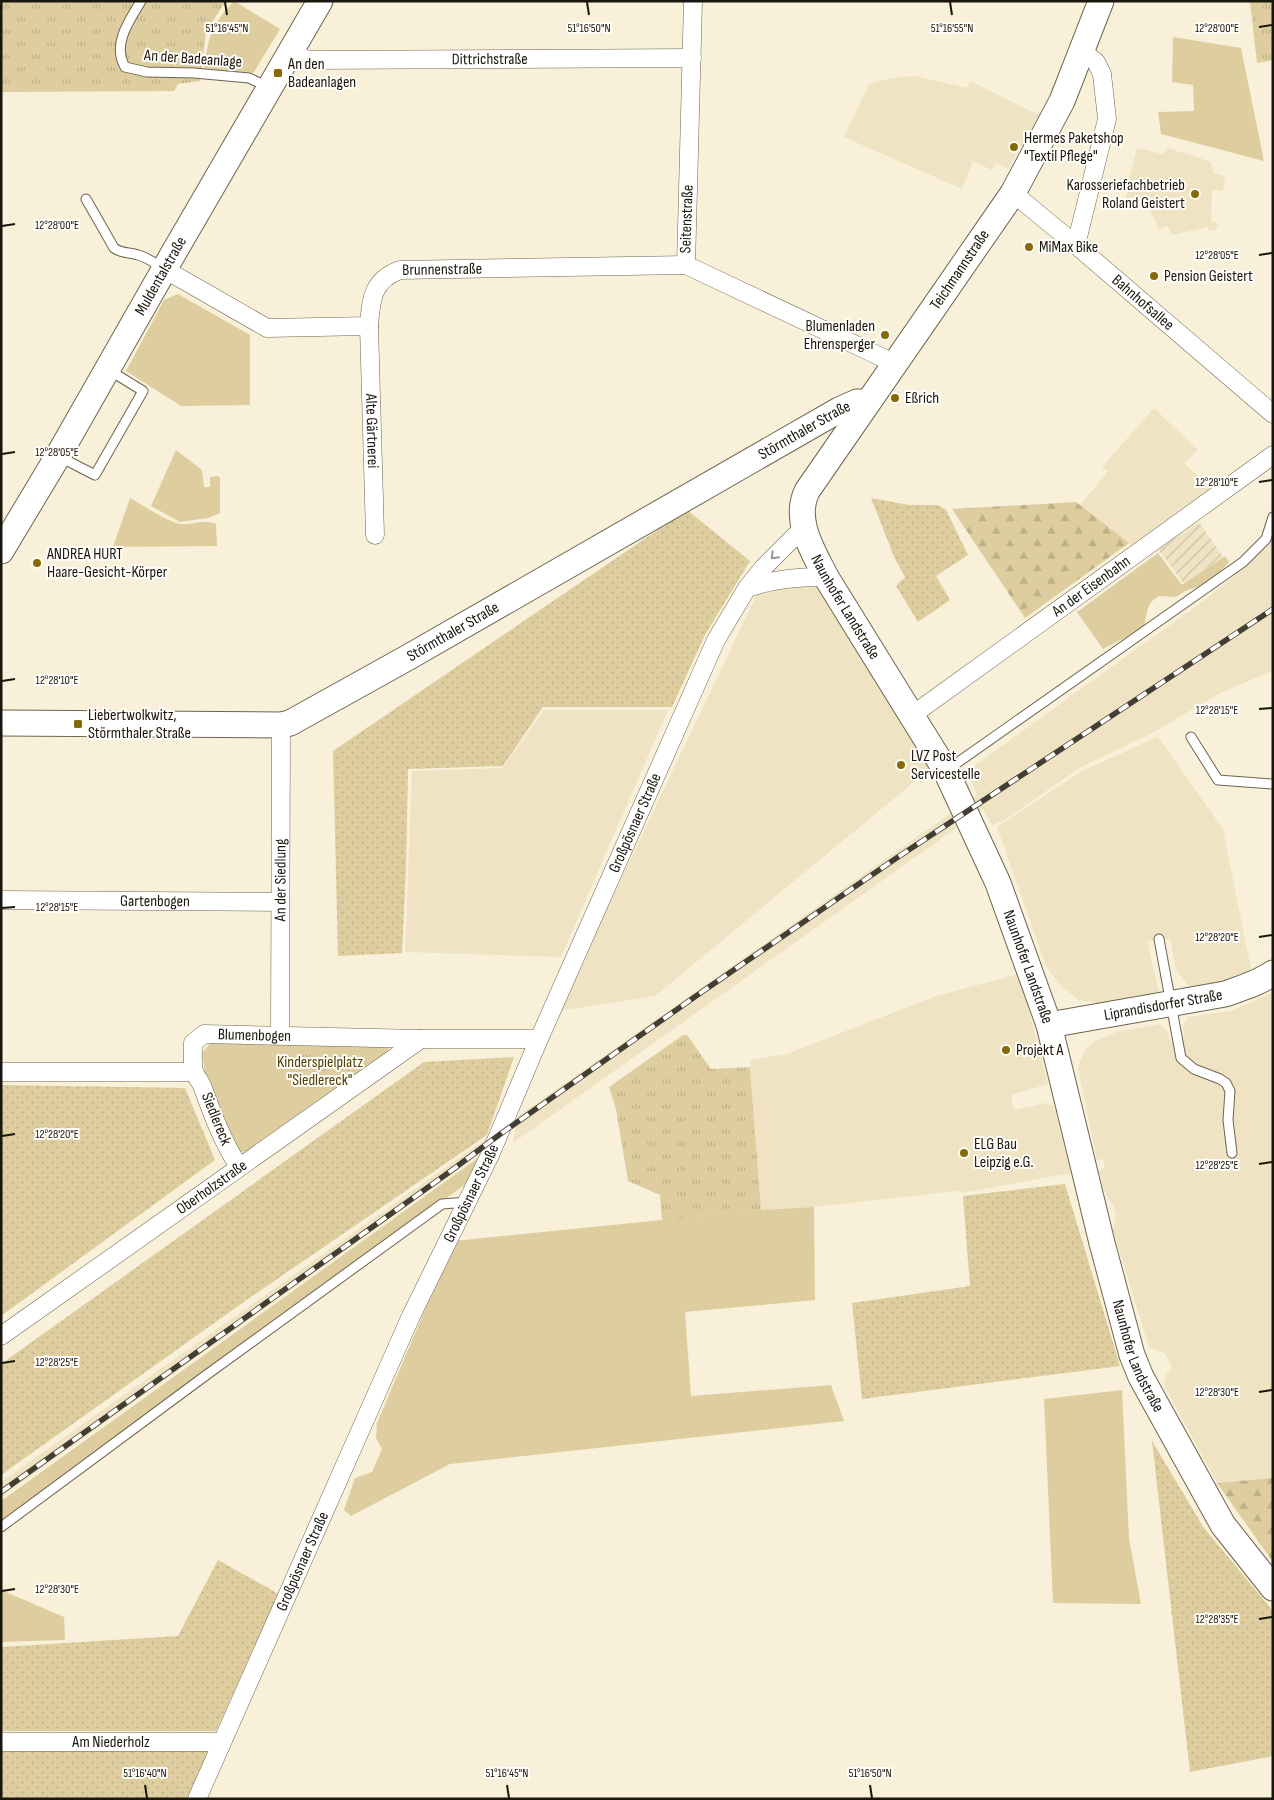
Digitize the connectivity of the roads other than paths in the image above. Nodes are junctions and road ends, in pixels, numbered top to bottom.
1 (140, 1) edge
2 (320, 1) edge
3 (693, 1) edge
4 (1101, 1) edge
5 (1082, 51) junction
6 (290, 53) junction
7 (692, 58) junction
8 (269, 88) junction
9 (1013, 193) junction
10 (86, 199) dead end
11 (1076, 245) junction
12 (686, 264) junction
13 (164, 269) junction
14 (370, 326) junction
15 (896, 364) junction
16 (107, 369) junction
17 (867, 402) junction
18 (1273, 414) edge
19 (1273, 455) edge
20 (58, 456) junction
21 (1273, 517) edge
22 (804, 526) junction
23 (375, 535) dead end
24 (1, 551) edge
25 (826, 577) junction
26 (747, 588) junction
27 (911, 716) junction
28 (1, 723) edge
29 (281, 725) junction
30 (1191, 737) dead end
31 (946, 771) junction
32 (1273, 784) edge
33 (1, 900) edge
34 (279, 902) junction
35 (1159, 939) dead end
36 (1273, 972) edge
37 (1170, 1004) junction
38 (1049, 1025) junction
39 (280, 1035) junction
40 (421, 1039) junction
41 (539, 1039) junction
42 (194, 1071) junction
43 (1, 1072) edge
44 (1232, 1153) dead end
45 (239, 1167) junction
46 (468, 1202) junction
47 (1, 1336) edge
48 (1, 1527) edge
49 (1273, 1588) edge
50 (1, 1742) edge
51 (221, 1745) junction
52 (197, 1799) edge

1 - 8 lane, An der Badeanlage
2 - 6 street, Muldentalstraße
3 - 7 street, Seitenstraße
4 - 5 street, Teichmannstraße
5 - 9 street, Teichmannstraße
5 - 11 street
6 - 7 street, Dittrichstraße
6 - 8 street, Muldentalstraße
7 - 12 street, Seitenstraße
8 - 13 street, Muldentalstraße
9 - 11 street, Bahnhofsallee
9 - 15 street, Teichmannstraße
10 - 13 lane
11 - 18 street, Bahnhofsallee
12 - 14 street, Brunnenstraße
12 - 15 street, Seitenstraße
13 - 14 street
13 - 16 street, Muldentalstraße
14 - 23 street, Alte Gärtnerei
15 - 17 street, Teichmannstraße
16 - 20 street, Muldentalstraße
16 - 20 lane
17 - 22 street, Teichmannstraße
17 - 29 street, Störmthaler Straße
19 - 27 street, An der Eisenbahn
20 - 24 street, Muldentalstraße
21 - 31 lane
22 - 25 street, Naunhofer Landstraße
22 -> 26 street, Großpösnaer Straße
25 - 26 street
25 - 27 street, Naunhofer Landstraße
26 - 41 street, Großpösnaer Straße
27 - 31 street, Naunhofer Landstraße
28 - 29 street, Störmthaler Straße
29 - 34 street, An der Siedlung
30 - 32 lane
31 - 38 street, Naunhofer Landstraße
33 - 34 street, Gartenbogen
34 - 39 street, An der Siedlung
35 - 37 lane
36 - 37 street, Liprandisdorfer Straße
37 - 38 street, Liprandisdorfer Straße
37 - 44 lane
38 - 49 street, Naunhofer Landstraße
39 - 40 street, Blumenbogen
39 - 42 street, Blumenbogen
40 - 41 street, Blumenbogen
40 - 45 street, Oberholzstraße
41 - 46 street, Großpösnaer Straße
42 - 43 street
42 - 45 street, Siedlereck
45 - 47 street, Oberholzstraße
46 - 48 lane
46 - 51 street, Großpösnaer Straße
50 - 51 street, Am Niederholz
51 - 52 street, Großpösnaer Straße

